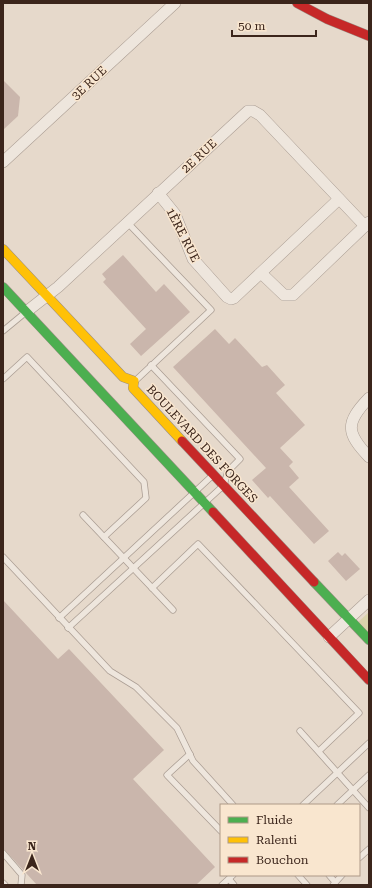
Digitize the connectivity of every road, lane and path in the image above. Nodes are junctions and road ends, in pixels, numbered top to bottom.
1 (175, 3) edge
2 (297, 3) edge
3 (369, 36) edge
4 (3, 162) edge
5 (158, 194) junction
6 (339, 199) junction
7 (127, 222) junction
8 (367, 224) edge
9 (3, 249) edge
10 (261, 272) junction
11 (3, 287) edge
12 (46, 295) junction
13 (26, 312) junction
14 (3, 331) edge
15 (152, 365) junction
16 (3, 379) edge
17 (134, 381) junction
18 (369, 398) edge
19 (369, 457) edge
20 (228, 470) junction
21 (214, 474) junction
22 (224, 485) junction
23 (194, 493) junction
24 (204, 503) junction
25 (83, 514) dead end
26 (104, 537) junction
27 (3, 557) edge
28 (124, 558) junction
29 (133, 568) junction
30 (152, 588) junction
31 (369, 600) edge
32 (173, 610) dead end
33 (59, 618) junction
34 (348, 619) junction
35 (68, 628) junction
36 (329, 637) junction
37 (369, 640) edge
38 (369, 680) edge
39 (300, 731) dead end
40 (369, 742) edge
41 (319, 752) junction
42 (190, 754) junction
43 (338, 773) junction
44 (369, 774) edge
45 (353, 790) junction
46 (232, 804) edge
47 (305, 804) edge
48 (338, 804) edge
49 (369, 808) edge
50 (220, 830) edge
51 (369, 849) edge
52 (3, 853) edge
53 (360, 857) edge
54 (299, 876) edge
55 (341, 876) edge
56 (231, 877) edge
57 (334, 884) edge
58 (21, 885) edge
59 (222, 885) edge
60 (234, 885) edge
61 (307, 885) edge

1 - 4 street, 3E RUE
2 - 3 main road
5 - 6 street, 2E RUE
5 - 7 street, 2E RUE
5 - 10 street, 1ÈRE RUE
6 - 8 street, 2E RUE
6 - 10 street, 1ÈRE RUE
7 - 12 street, 2E RUE
7 - 15 lane
8 - 10 street
9 - 12 main road, BOULEVARD DES FORGES
11 - 13 main road
12 - 13 street, 2E RUE
12 - 17 main road, BOULEVARD DES FORGES
13 - 14 lane
13 - 23 main road
15 - 17 lane
15 - 20 lane
16 - 26 lane
17 - 21 main road, BOULEVARD DES FORGES
18 - 19 street
20 - 21 lane
20 - 22 lane
21 - 22 main road, BOULEVARD DES FORGES
21 - 23 lane
22 - 24 lane
22 - 34 main road, BOULEVARD DES FORGES
23 - 24 main road
23 - 28 lane
24 - 29 lane
24 - 36 main road
25 - 26 lane
26 - 28 lane
27 - 33 lane
28 - 29 lane
28 - 33 lane
29 - 30 lane
29 - 35 lane
30 - 32 lane
30 - 41 lane
31 - 34 street
33 - 35 lane
34 - 36 street
34 - 37 main road, BOULEVARD DES FORGES
35 - 42 lane
36 - 38 main road
39 - 41 lane
40 - 43 lane
41 - 43 lane
42 - 46 lane
42 - 50 lane
43 - 45 lane
43 - 47 lane
44 - 45 lane
45 - 48 lane
45 - 49 lane
51 - 53 lane
52 - 58 lane
54 - 61 lane
55 - 57 lane
56 - 59 lane
56 - 60 lane

